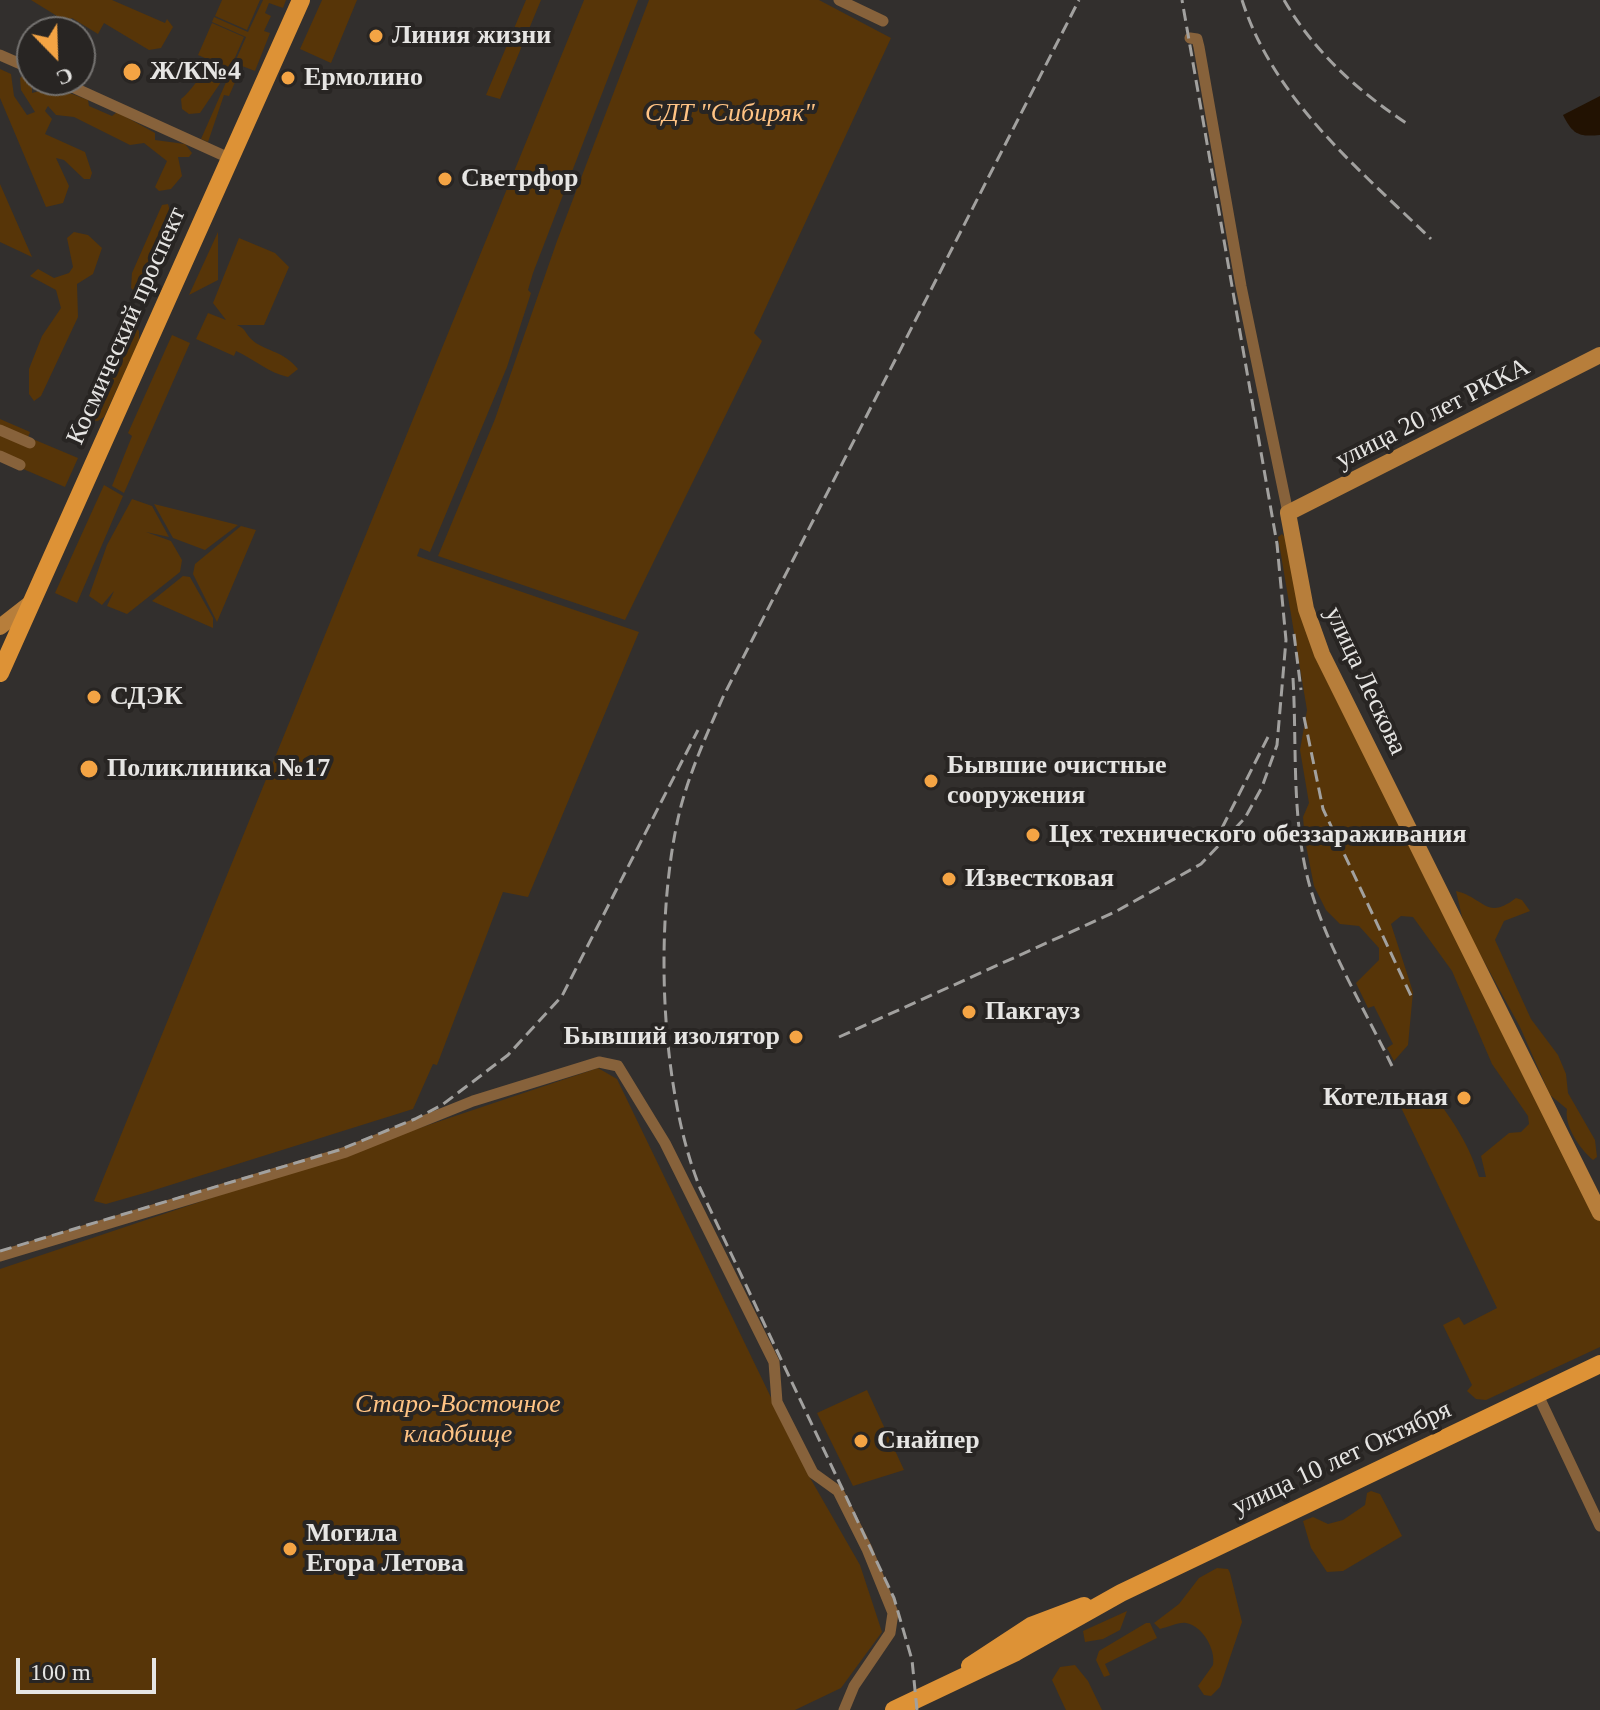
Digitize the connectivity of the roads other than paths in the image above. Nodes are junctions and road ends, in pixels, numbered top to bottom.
1 (301, 0) edge
2 (839, 0) edge
3 (883, 21) dead end
4 (1190, 38) dead end
5 (92, 96) edge
6 (229, 158) junction
7 (1600, 355) edge
8 (0, 430) edge
9 (30, 443) dead end
10 (0, 456) edge
11 (20, 465) dead end
12 (1288, 513) junction
13 (35, 598) junction
14 (0, 627) edge
15 (0, 673) edge
16 (1600, 1213) edge
17 (0, 1256) edge
18 (1600, 1364) edge
19 (1538, 1395) junction
20 (1600, 1526) edge
21 (844, 1710) edge
22 (894, 1710) edge

1 - 6 main road, Космический проспект
2 - 3 street
4 - 12 street, улица Лескова
5 - 6 street
6 - 13 main road, Космический проспект
7 - 12 main road, улица 20 лет РККА
8 - 9 street
10 - 11 street
12 - 16 main road, улица Лескова
13 - 14 main road
13 - 15 main road, Космический проспект
17 - 21 street
18 - 19 main road, улица 10 лет Октября
19 - 20 street
19 - 22 main road, улица 10 лет Октября

